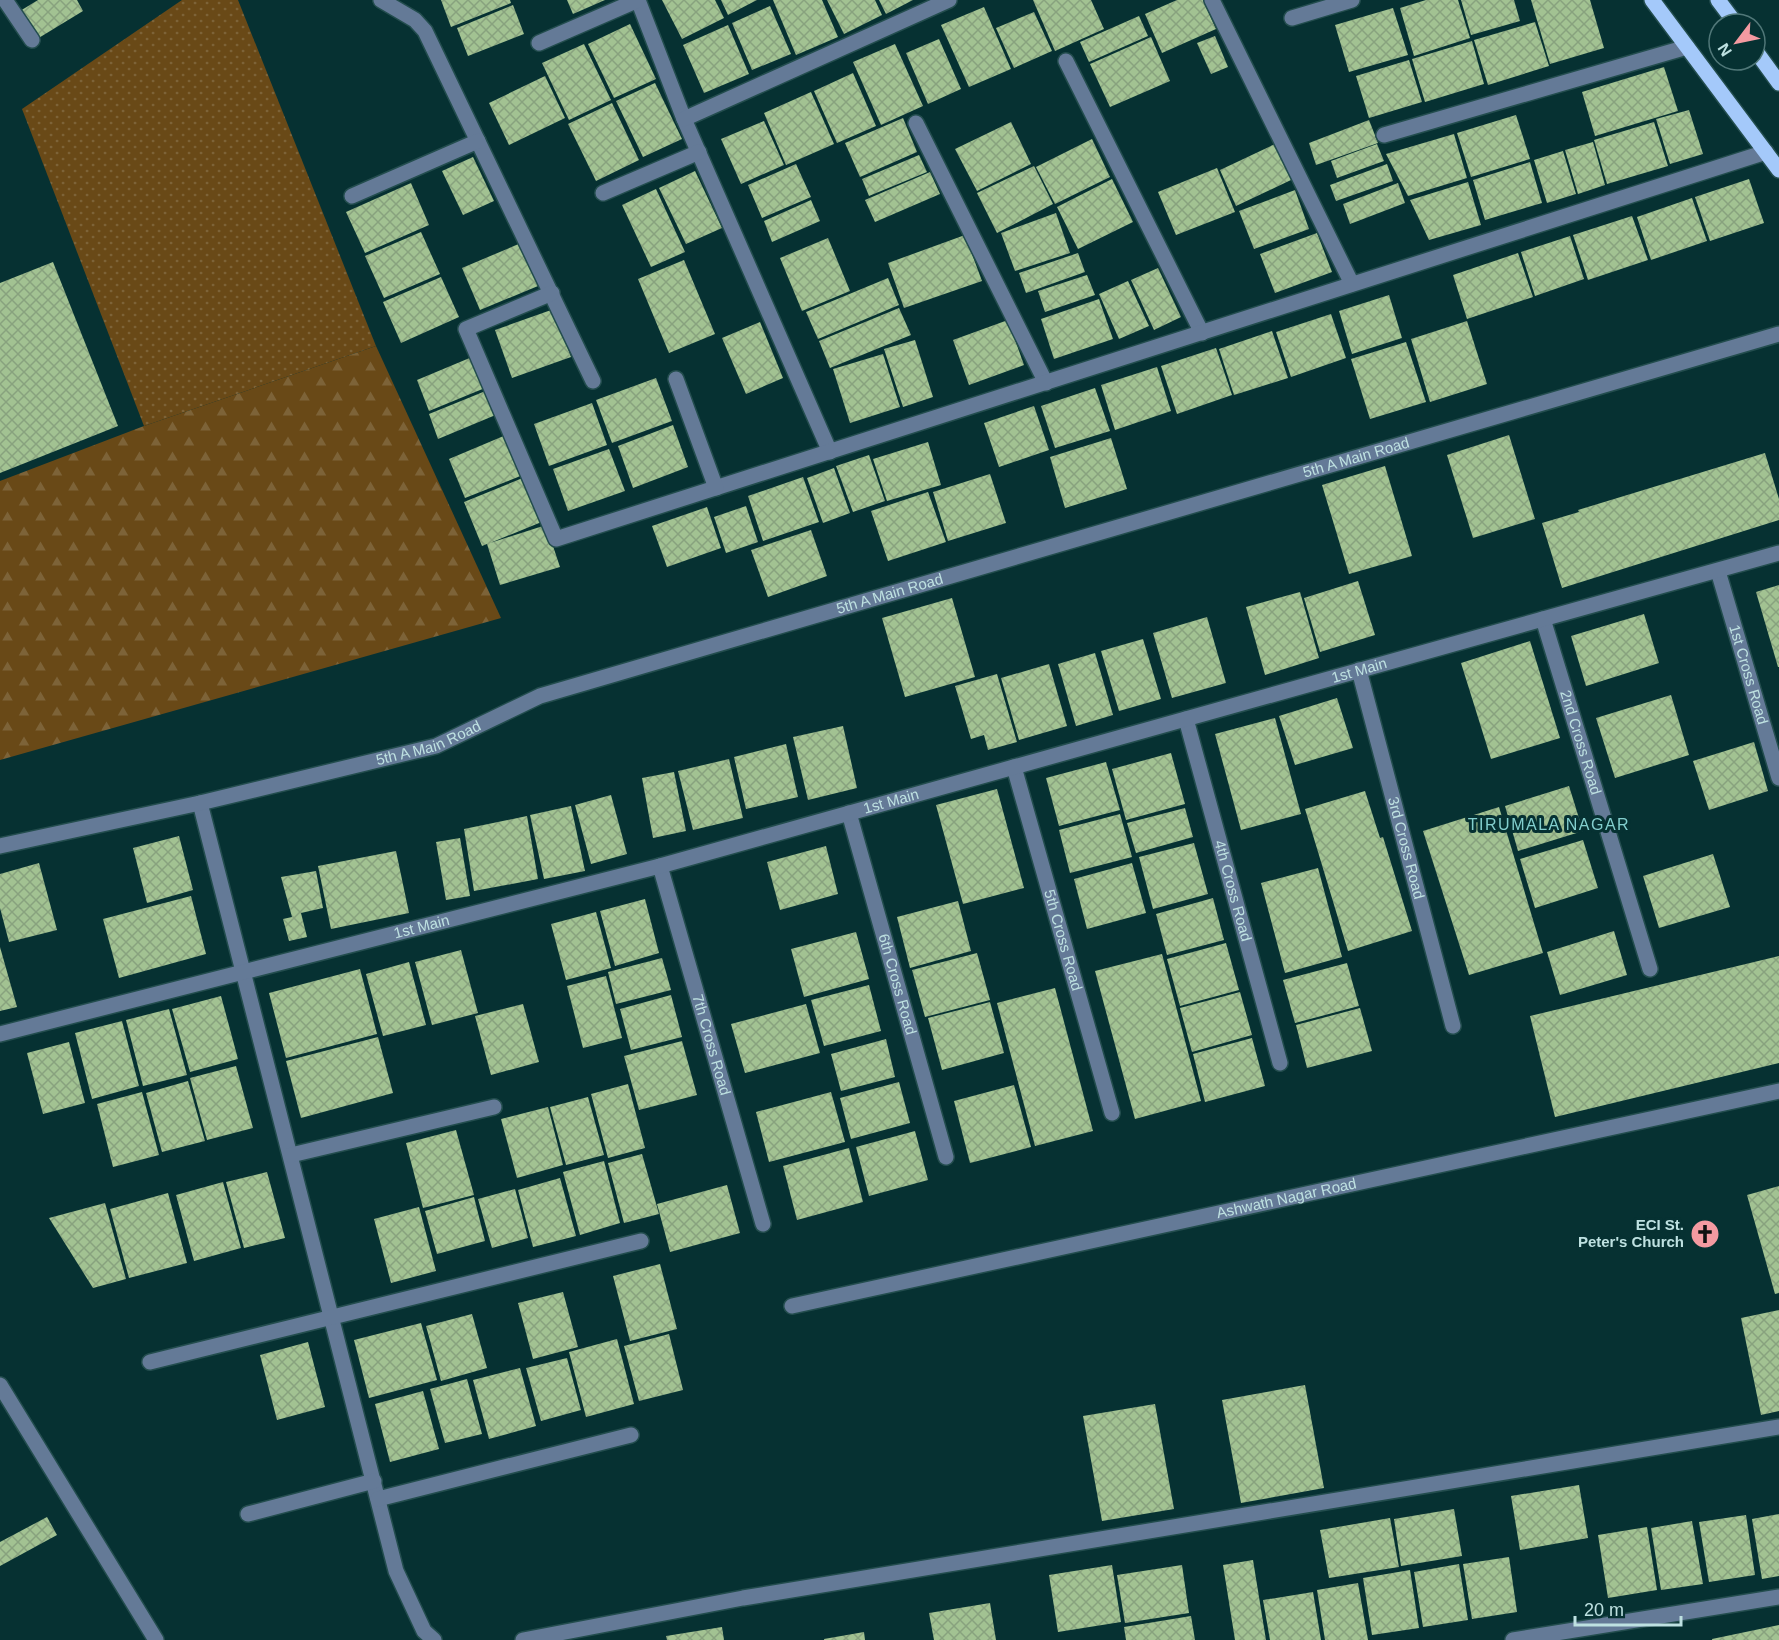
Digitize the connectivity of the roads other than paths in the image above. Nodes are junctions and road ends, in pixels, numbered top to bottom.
1 (5, 0) edge
2 (381, 0) edge
3 (638, 0) edge
4 (950, 0) edge
5 (1212, 0) edge
6 (1352, 0) edge
7 (1652, 0) edge
8 (1292, 18) dead end
9 (32, 40) dead end
10 (539, 43) dead end
11 (1687, 47) junction
12 (1066, 61) dead end
13 (1767, 66) edge
14 (1779, 83) edge
15 (684, 119) junction
16 (916, 123) dead end
17 (1384, 135) dead end
18 (478, 141) junction
19 (699, 152) junction
20 (1766, 152) junction
21 (1779, 170) edge
22 (603, 194) dead end
23 (352, 196) dead end
24 (1352, 284) junction
25 (552, 293) junction
26 (1202, 333) junction
27 (1779, 334) edge
28 (676, 379) dead end
29 (593, 381) dead end
30 (1046, 382) junction
31 (830, 452) junction
32 (716, 488) junction
33 (1779, 553) edge
34 (1718, 571) junction
35 (1543, 619) junction
36 (1359, 670) junction
37 (1186, 719) junction
38 (1014, 767) junction
39 (1779, 778) edge
40 (200, 803) junction
41 (849, 813) junction
42 (0, 846) edge
43 (660, 866) junction
44 (1650, 969) dead end
45 (244, 972) junction
46 (1453, 1026) dead end
47 (0, 1034) edge
48 (1280, 1063) dead end
49 (1779, 1090) edge
50 (494, 1107) dead end
51 (1112, 1113) dead end
52 (291, 1155) junction
53 (946, 1157) dead end
54 (763, 1224) dead end
55 (641, 1241) dead end
56 (792, 1306) dead end
57 (332, 1318) junction
58 (150, 1362) dead end
59 (0, 1384) edge
60 (1779, 1427) edge
61 (631, 1435) dead end
62 (374, 1481) junction
63 (378, 1499) junction
64 (248, 1514) dead end
65 (1779, 1597) edge
66 (1539, 1638) edge
67 (156, 1640) edge
68 (434, 1640) edge
69 (523, 1640) edge
70 (1513, 1640) edge

1 - 9 street
2 - 18 street
3 - 10 street
3 - 15 street
4 - 15 street
5 - 24 street
6 - 8 street
7 - 11 main road
11 - 17 street
11 - 20 main road
12 - 26 street
13 - 14 main road
15 - 19 street
16 - 30 street
18 - 23 street
18 - 25 street
19 - 22 street
19 - 31 street
20 - 21 main road
20 - 24 street
24 - 26 street
25 - 29 street
25 - 32 street
26 - 30 street
27 - 40 street, 5th A Main Road
28 - 32 street
30 - 31 street
31 - 32 street
33 - 34 street, 1st Main
34 - 35 street, 1st Main
34 - 39 street, 1st Cross Road
35 - 36 street, 1st Main
35 - 44 street, 2nd Cross Road
36 - 37 street, 1st Main
36 - 46 street, 3rd Cross Road
37 - 38 street, 1st Main
37 - 48 street, 4th Cross Road
38 - 41 street, 1st Main
38 - 51 street, 5th Cross Road
40 - 42 street, 5th A Main Road
40 - 45 street
41 - 43 street, 1st Main
41 - 53 street, 6th Cross Road
43 - 45 street, 1st Main
43 - 54 street, 7th Cross Road
45 - 47 street, 1st Main
45 - 52 street
49 - 56 street, Ashwath Nagar Road
50 - 52 street
52 - 57 street
55 - 57 street
57 - 58 street
57 - 62 street
59 - 67 street
60 - 69 street
61 - 63 street
62 - 63 street
62 - 64 street
63 - 68 street
65 - 66 street
66 - 70 street

